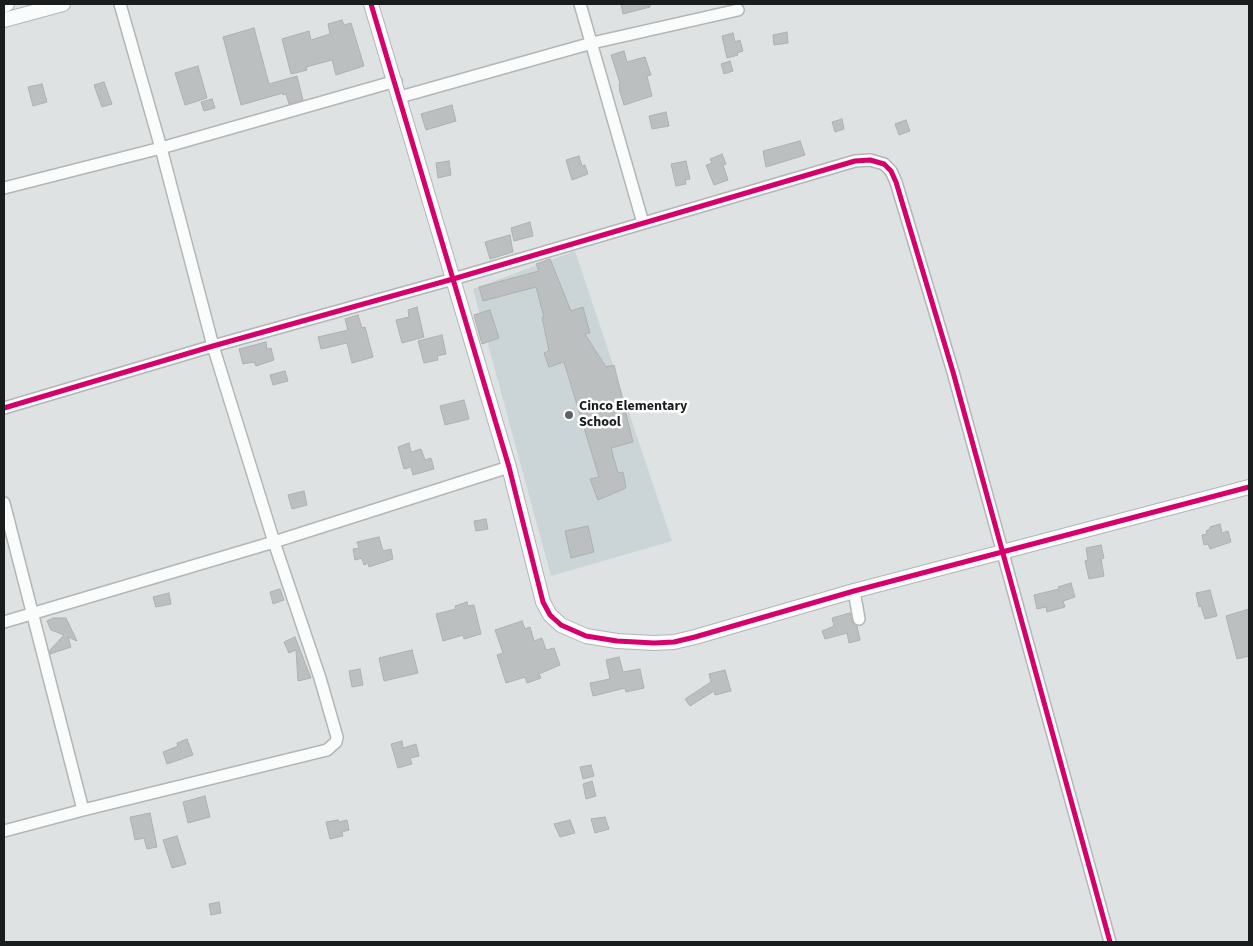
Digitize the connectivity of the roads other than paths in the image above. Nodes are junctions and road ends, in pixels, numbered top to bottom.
1 (63, 4) edge
2 (120, 4) edge
3 (371, 4) edge
4 (580, 4) edge
5 (738, 10) dead end
6 (4, 20) edge
7 (592, 43) junction
8 (396, 81) junction
9 (400, 97) junction
10 (161, 148) junction
11 (4, 188) edge
12 (643, 222) junction
13 (453, 279) junction
14 (213, 346) junction
15 (4, 408) edge
16 (509, 467) junction
17 (1249, 486) edge
18 (4, 503) edge
19 (274, 542) junction
20 (1003, 553) junction
21 (854, 591) junction
22 (33, 614) junction
23 (859, 619) dead end
24 (4, 622) edge
25 (84, 810) junction
26 (4, 831) edge
27 (1110, 942) edge

1 - 6 street
2 - 10 street
3 - 8 street
4 - 7 street
5 - 7 street
7 - 9 street
7 - 12 street
8 - 9 street
8 - 10 street
9 - 13 street
10 - 11 street
10 - 14 street
12 - 13 street
12 - 20 street
13 - 14 street
13 - 16 street
14 - 15 street
14 - 19 street
16 - 19 street
16 - 21 street
17 - 20 street
18 - 22 street
19 - 22 street
19 - 25 street
20 - 21 street
20 - 27 street
21 - 23 street
22 - 24 street
22 - 25 street
25 - 26 street

